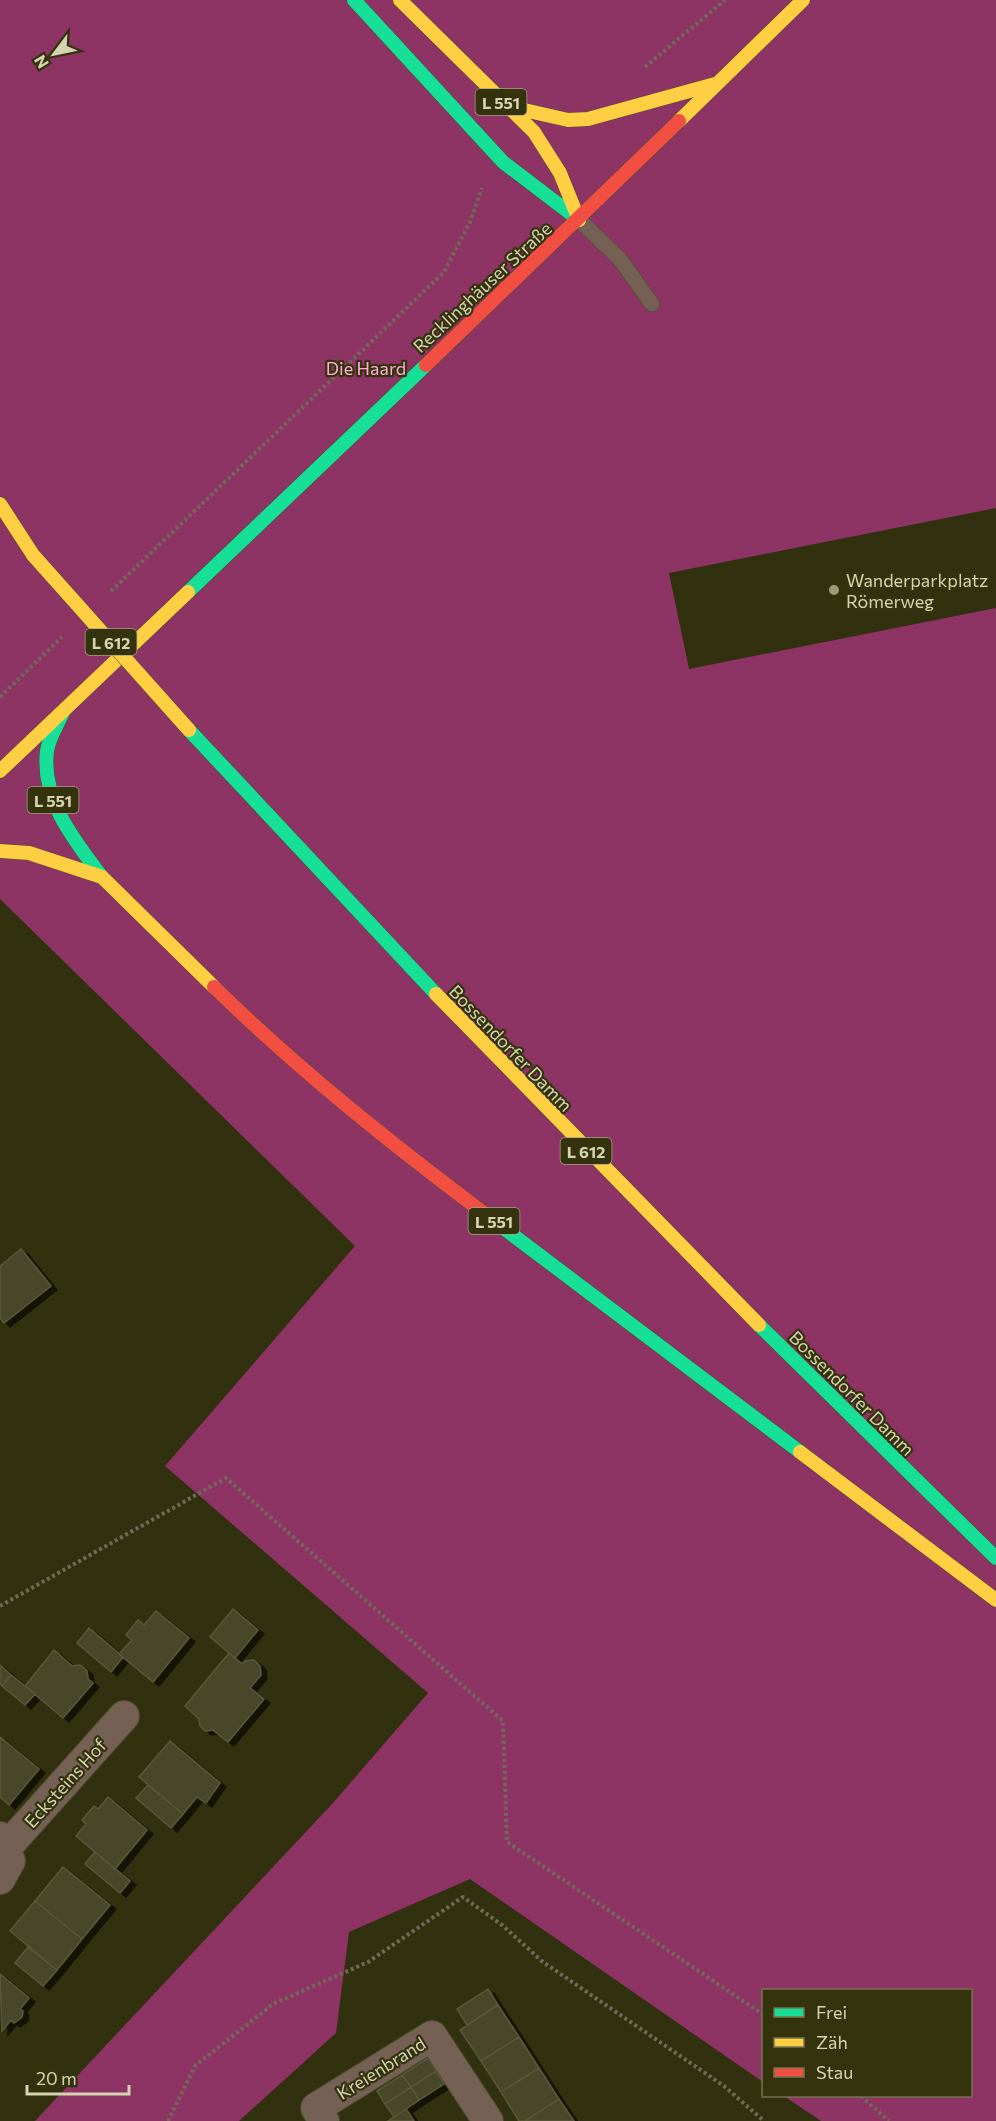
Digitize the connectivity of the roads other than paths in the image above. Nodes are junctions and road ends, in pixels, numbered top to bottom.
1 (354, 0) edge
2 (400, 0) edge
3 (803, 0) edge
4 (715, 84) junction
5 (504, 105) junction
6 (579, 220) junction
7 (652, 304) dead end
8 (0, 504) edge
9 (0, 517) edge
10 (33, 555) junction
11 (63, 712) junction
12 (0, 771) edge
13 (0, 850) edge
14 (102, 877) junction
15 (996, 1558) edge
16 (996, 1599) edge
17 (124, 1716) dead end
18 (3, 1843) edge
19 (0, 1879) edge
20 (324, 2121) edge
21 (489, 2121) edge

1 - 6 main road, L 551
2 - 5 main road, L 551
3 - 4 main road, Recklinghäuser Straße / L 551
4 - 5 main road, L 551
4 - 6 main road, Recklinghäuser Straße / L 551
5 - 6 main road, L 551
6 - 7 lane
6 - 11 main road, Recklinghäuser Straße / L 551
8 - 10 main road
9 - 10 main road, L 612
10 - 15 main road, Bossendorfer Damm / L 612, bridge
11 - 12 main road, Recklinghäuser Straße / L 551
11 - 14 main road, L 551
13 - 14 main road, L 551
14 - 16 main road, L 551
17 - 18 street, Ecksteins Hof
18 - 19 street, Ecksteins Hof
20 - 21 street, Kreienbrand

